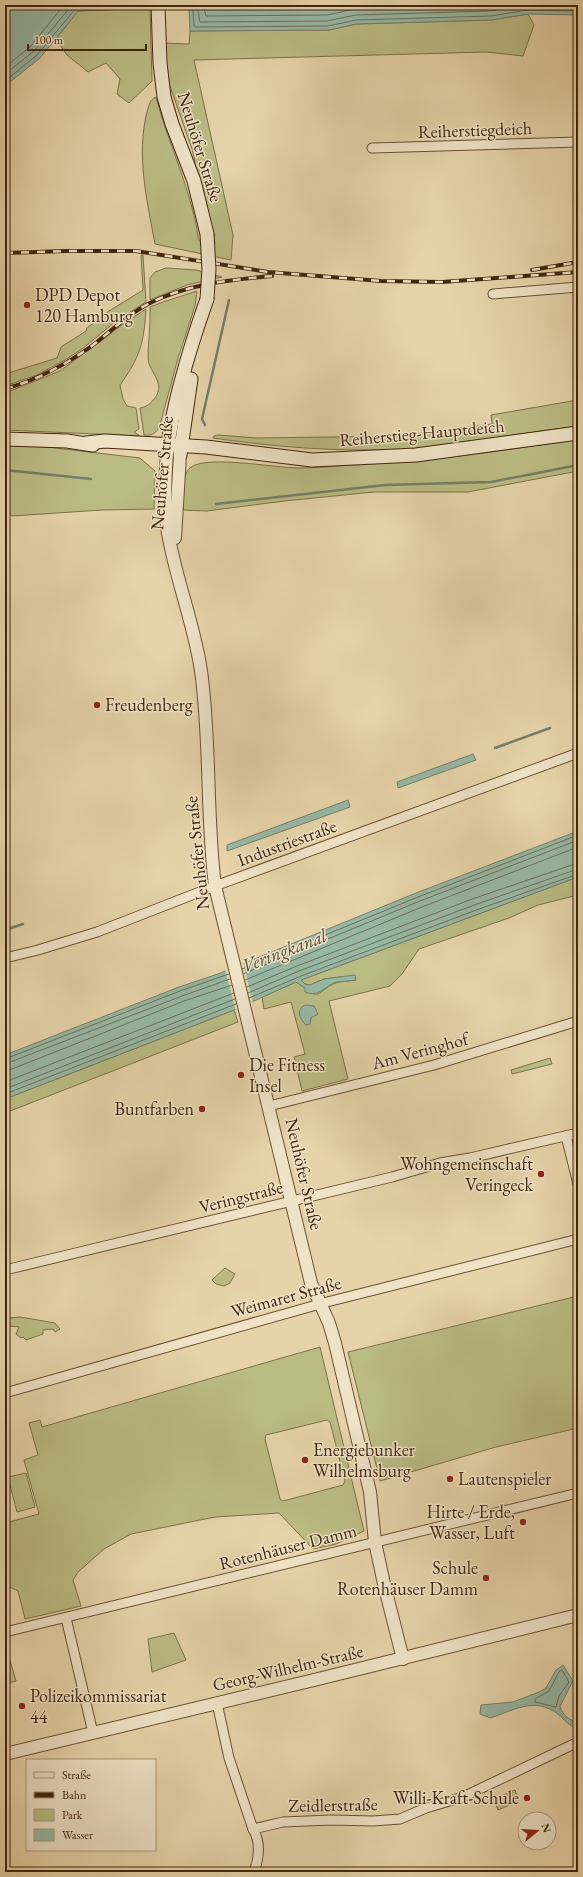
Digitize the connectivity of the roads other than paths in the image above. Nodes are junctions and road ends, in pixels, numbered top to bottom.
1 (158, 5) edge
2 (578, 142) edge
3 (372, 148) dead end
4 (578, 287) edge
5 (493, 294) dead end
6 (207, 299) junction
7 (183, 426) junction
8 (578, 433) edge
9 (5, 439) edge
10 (206, 448) junction
11 (174, 450) junction
12 (269, 456) junction
13 (578, 753) edge
14 (215, 886) junction
15 (5, 958) edge
16 (578, 1021) edge
17 (269, 1106) junction
18 (578, 1133) edge
19 (566, 1136) junction
20 (578, 1184) edge
21 (292, 1201) junction
22 (578, 1240) edge
23 (5, 1270) edge
24 (319, 1304) junction
25 (5, 1393) edge
26 (578, 1493) edge
27 (376, 1542) junction
28 (578, 1614) edge
29 (66, 1618) junction
30 (5, 1632) edge
31 (403, 1659) junction
32 (217, 1703) junction
33 (93, 1733) junction
34 (578, 1742) edge
35 (5, 1754) edge
36 (253, 1829) junction
37 (254, 1872) edge

1 - 6 main road, Neuhöfer Straße, bridge
2 - 3 street, Reiherstiegdeich
4 - 5 street
6 - 7 main road, Neuhöfer Straße
6 - 11 main road, Neuhöfer Straße
7 - 10 main road
7 - 11 main road, Neuhöfer Straße
8 - 12 main road, Reiherstieg-Hauptdeich
9 - 11 main road, Reiherstieg-Hauptdeich
10 - 11 main road, Reiherstieg-Hauptdeich
10 - 12 main road, Reiherstieg-Hauptdeich
11 - 12 main road, Reiherstieg-Hauptdeich
11 - 14 street, Neuhöfer Straße
13 - 14 street, Industriestraße
14 - 15 street, Industriestraße
14 - 17 street, Neuhöfer Straße
16 - 17 street, Am Veringhof
17 - 21 street, Neuhöfer Straße
18 - 19 street, Veringstraße
19 - 20 street
19 - 21 street, Veringstraße
21 - 23 street, Veringstraße
21 - 24 street, Neuhöfer Straße
22 - 24 street, Weimarer Straße
24 - 25 street, Weimarer Straße
24 - 27 street, Neuhöfer Straße
26 - 27 street, Rotenhäuser Damm
27 - 29 street, Rotenhäuser Damm
27 - 31 street, Neuhöfer Straße
28 - 31 street, Georg-Wilhelm-Straße
29 - 30 street, Rotenhäuser Damm
29 - 33 street
31 - 32 street, Georg-Wilhelm-Straße
32 - 33 street, Georg-Wilhelm-Straße
32 - 36 street
33 - 35 street, Georg-Wilhelm-Straße
34 - 36 street, Zeidlerstraße
36 - 37 street

